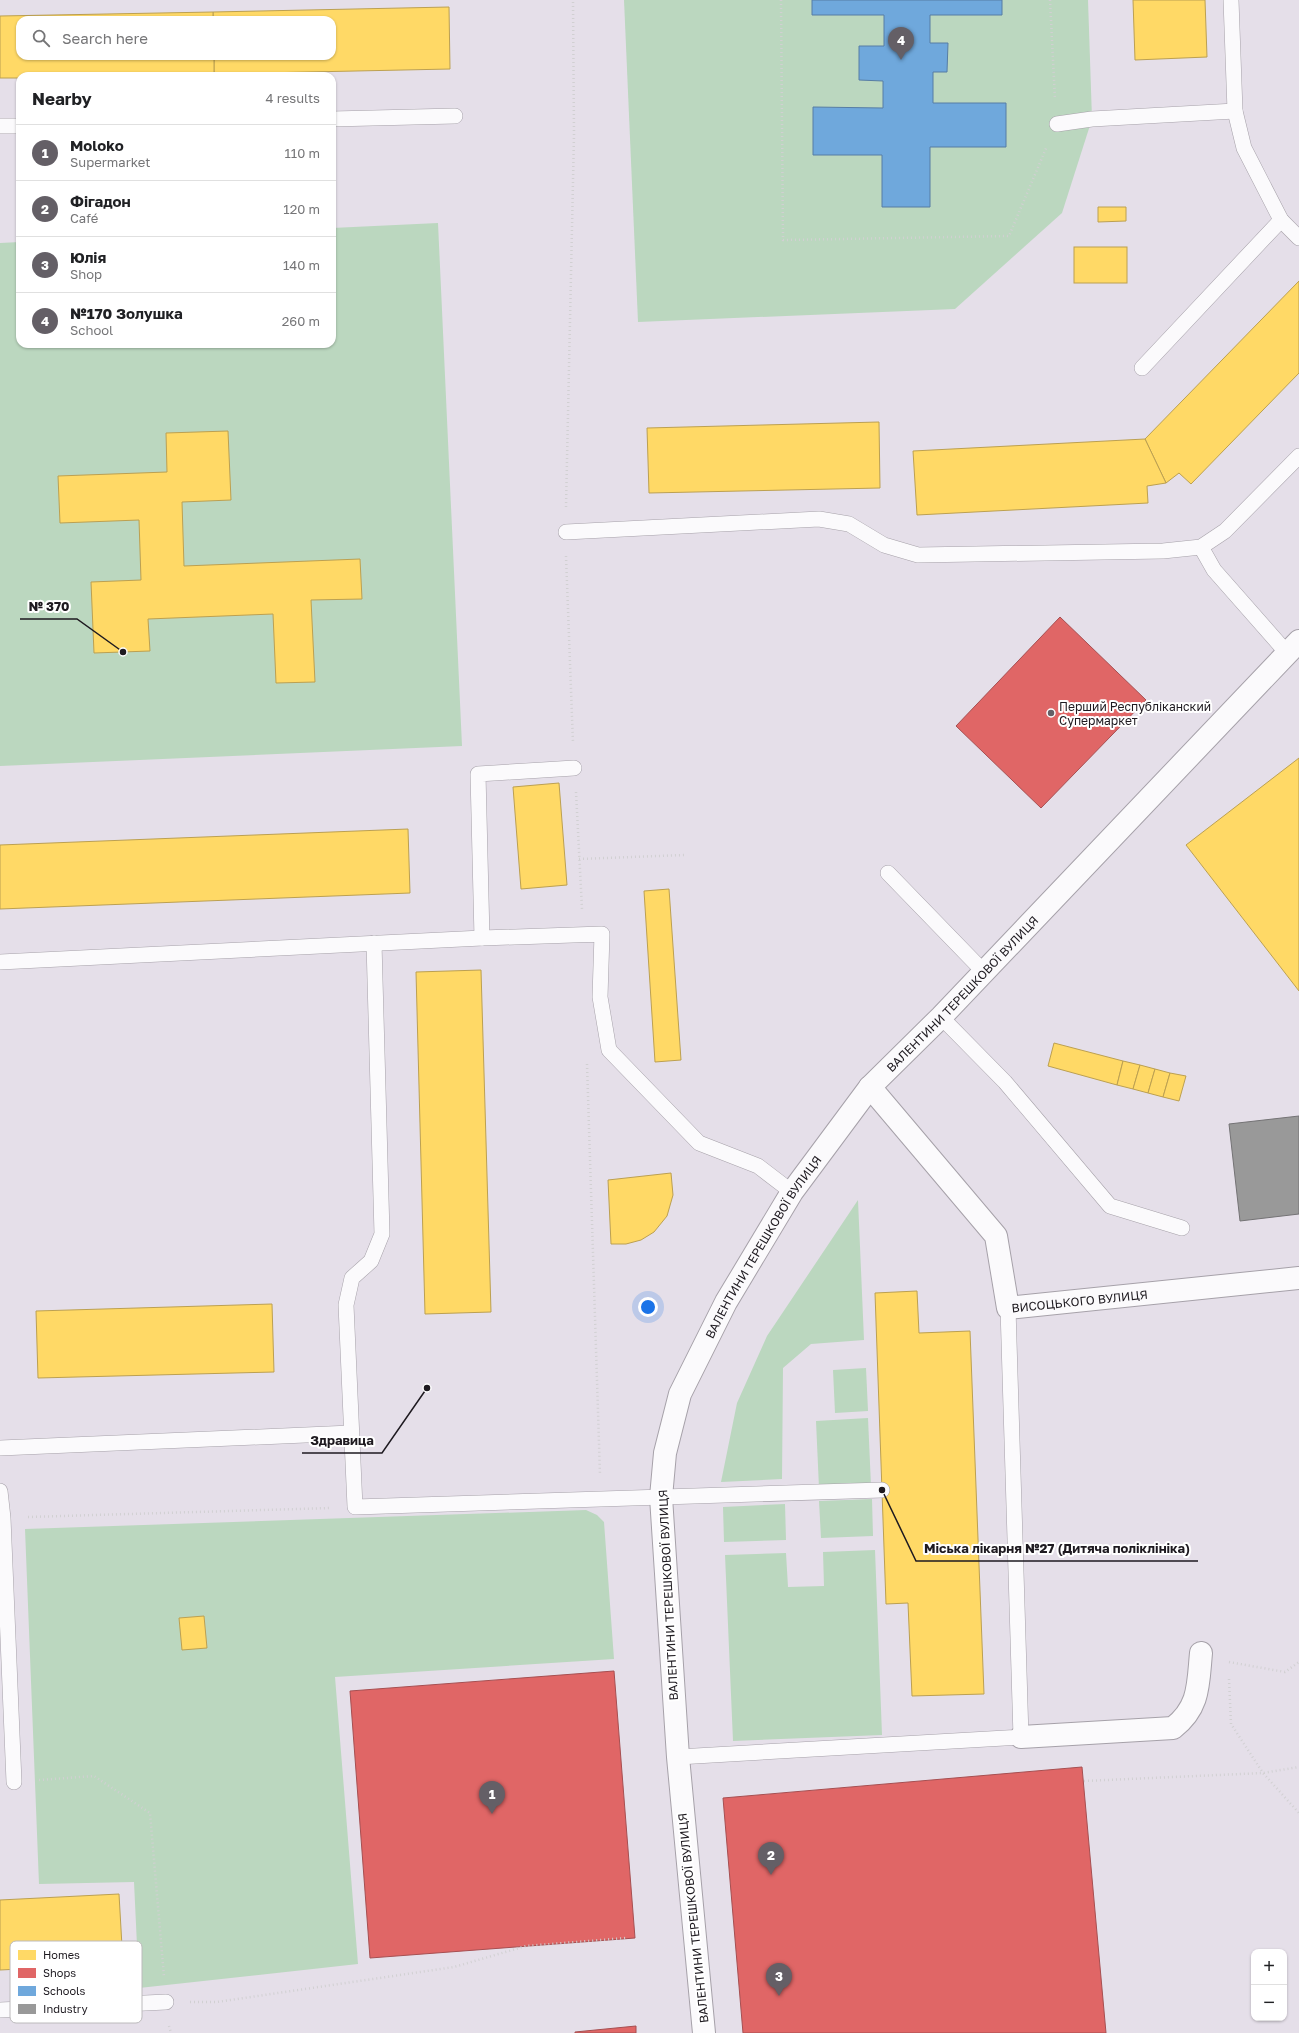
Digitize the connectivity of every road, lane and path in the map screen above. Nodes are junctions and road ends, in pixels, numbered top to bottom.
1 (781, 0) edge
2 (1231, 0) edge
3 (1235, 111) junction
4 (455, 116) dead end
5 (336, 119) edge
6 (1057, 124) dead end
7 (0, 126) edge
8 (16, 126) edge
9 (1280, 220) junction
10 (1009, 236) dead end
11 (1299, 238) edge
12 (1142, 368) dead end
13 (1299, 456) edge
14 (566, 532) dead end
15 (1201, 547) junction
16 (1293, 647) edge
17 (574, 768) dead end
18 (684, 855) dead end
19 (579, 859) dead end
20 (888, 873) dead end
21 (482, 938) junction
22 (374, 943) junction
23 (0, 962) edge
24 (984, 972) junction
25 (940, 1017) junction
26 (870, 1087) junction
27 (792, 1192) junction
28 (1182, 1228) dead end
29 (1299, 1278) edge
30 (1008, 1308) junction
31 (351, 1433) junction
32 (0, 1448) edge
33 (882, 1490) dead end
34 (0, 1491) edge
35 (661, 1497) junction
36 (355, 1507) junction
37 (3, 1518) junction
38 (1201, 1653) dead end
39 (1299, 1662) edge
40 (1229, 1670) dead end
41 (1229, 1678) dead end
42 (1021, 1737) junction
43 (678, 1757) junction
44 (1299, 1767) edge
45 (1263, 1773) junction
46 (1084, 1781) dead end
47 (14, 1782) joint
48 (1299, 1813) edge
49 (626, 1938) dead end
50 (166, 2002) junction
51 (142, 2003) edge
52 (0, 2010) edge
53 (10, 2010) edge
54 (171, 2033) edge
55 (704, 2033) edge

1 - 10 path
2 - 3 lane
3 - 6 lane
3 - 9 lane
4 - 5 lane
7 - 8 lane
9 - 11 lane
9 - 12 lane
13 - 15 lane
14 - 15 lane
15 - 16 lane
16 - 24 street, ВАЛЕНТИНИ ТЕРЕШКОВОЇ ВУЛИЦЯ
17 - 21 lane
18 - 19 path
20 - 24 lane
21 - 22 lane
21 - 27 lane
22 - 23 lane
22 - 31 lane
24 - 25 street, ВАЛЕНТИНИ ТЕРЕШКОВОЇ ВУЛИЦЯ
25 - 26 street, ВАЛЕНТИНИ ТЕРЕШКОВОЇ ВУЛИЦЯ
25 - 28 lane
26 - 27 street, ВАЛЕНТИНИ ТЕРЕШКОВОЇ ВУЛИЦЯ
26 - 30 street, ВИСОЦЬКОГО ВУЛИЦЯ
27 - 35 street, ВАЛЕНТИНИ ТЕРЕШКОВОЇ ВУЛИЦЯ
29 - 30 street, ВИСОЦЬКОГО ВУЛИЦЯ
30 - 42 lane
31 - 32 lane
31 - 36 lane
33 - 35 lane
34 - 37 lane
35 - 36 lane
35 - 43 street, ВАЛЕНТИНИ ТЕРЕШКОВОЇ ВУЛИЦЯ
36 - 37 path
37 - 47 lane
38 - 42 street
39 - 40 path
41 - 45 path
42 - 43 lane
43 - 55 street, ВАЛЕНТИНИ ТЕРЕШКОВОЇ ВУЛИЦЯ
44 - 45 path
45 - 46 path
45 - 48 path
47 - 50 path
49 - 50 path
50 - 51 lane
50 - 54 path
52 - 53 lane

